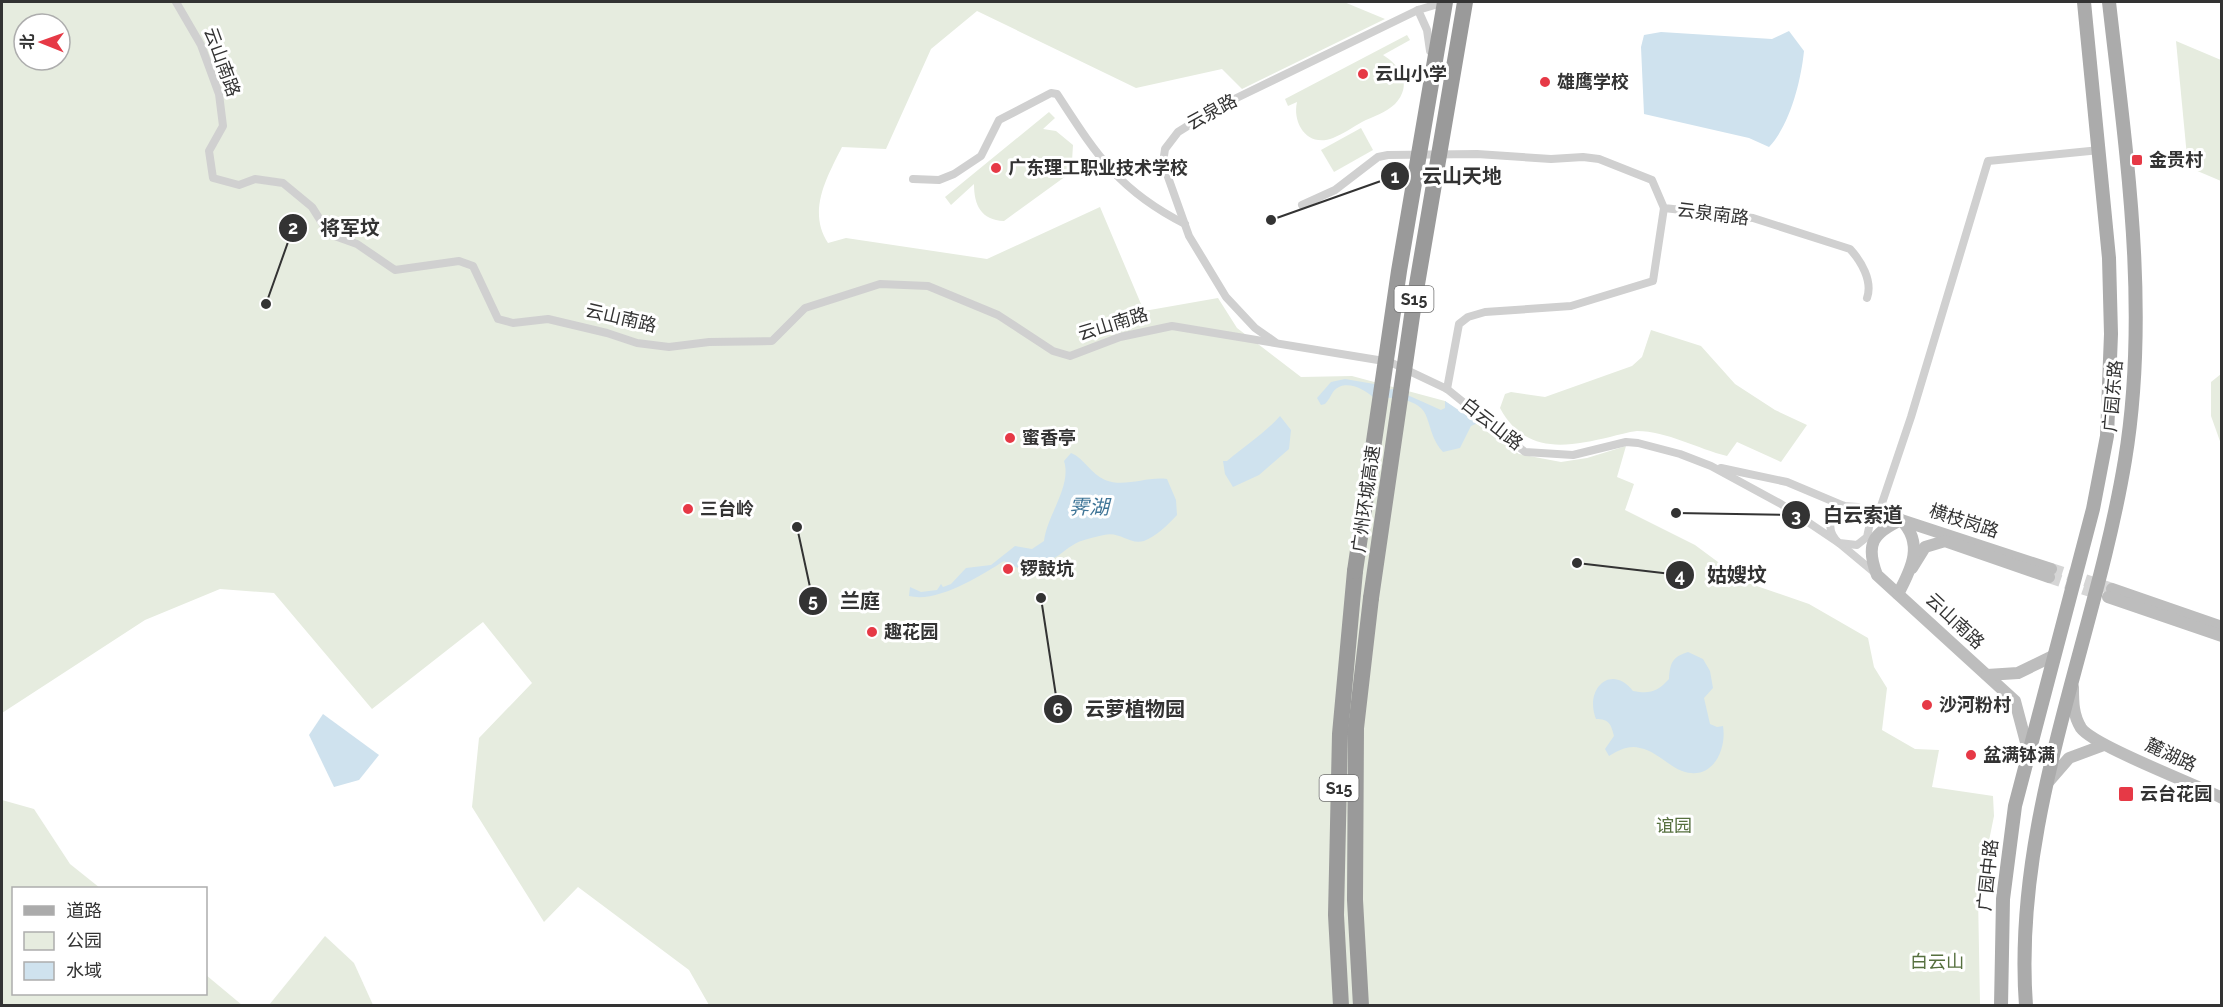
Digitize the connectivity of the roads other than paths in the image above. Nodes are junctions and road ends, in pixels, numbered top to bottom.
1 (176, 2) edge
2 (1445, 2) edge
3 (1465, 2) edge
4 (2084, 2) edge
5 (2109, 2) edge
6 (1418, 10) junction
7 (2100, 150) junction
8 (1413, 155) junction
9 (913, 179) dead end
10 (1302, 205) dead end
11 (1664, 208) junction
12 (1185, 224) junction
13 (1867, 298) dead end
14 (1278, 344) junction
15 (1447, 389) junction
16 (1711, 466) junction
17 (1844, 506) junction
18 (1864, 511) junction
19 (1878, 515) junction
20 (1901, 520) junction
21 (1839, 543) junction
22 (1912, 568) junction
23 (1877, 574) junction
24 (1899, 594) junction
25 (2222, 627) edge
26 (2222, 636) edge
27 (2053, 656) junction
28 (1987, 675) junction
29 (2073, 682) junction
30 (2104, 745) junction
31 (2028, 750) junction
32 (2046, 785) junction
33 (2222, 798) edge
34 (1341, 1005) edge
35 (1361, 1005) edge
36 (2001, 1005) edge
37 (2026, 1005) edge

1 - 14 street, 云山南路
2 - 6 street, 云泉路
2 - 34 highway, 广州环城高速 / S15, bridge
3 - 35 highway, 广州环城高速 / S15, bridge
4 - 7 main road, 广园东路
5 - 29 main road, 广园东路
6 - 8 street
6 - 12 street, 云泉路
7 - 19 street
7 - 27 main road, 广园东路
8 - 10 street, 云泉南路
8 - 11 street, 云泉南路
9 - 12 street
11 - 13 street, 云泉南路
11 - 15 street
12 - 14 street, 云泉路
14 - 15 street, 白云山路
15 - 16 street, 白云山路
16 - 17 street
16 - 21 street
17 - 18 street
17 - 21 street
18 - 19 street, 横枝岗路
18 - 21 street
19 - 20 street, 横枝岗路
20 - 22 main road
20 - 22 main road, 横枝岗路
20 - 23 main road
21 - 23 street
22 - 24 main road
23 - 24 main road, 云山南路
24 - 28 main road, 云山南路
25 - 26 main road
27 - 28 main road
27 - 31 main road, 广园东路
28 - 31 main road, 云山南路
29 - 30 main road, 麓湖路
29 - 32 main road, 广园东路
30 - 32 main road
30 - 33 main road, 麓湖路
31 - 36 main road, 广园中路
32 - 37 main road

